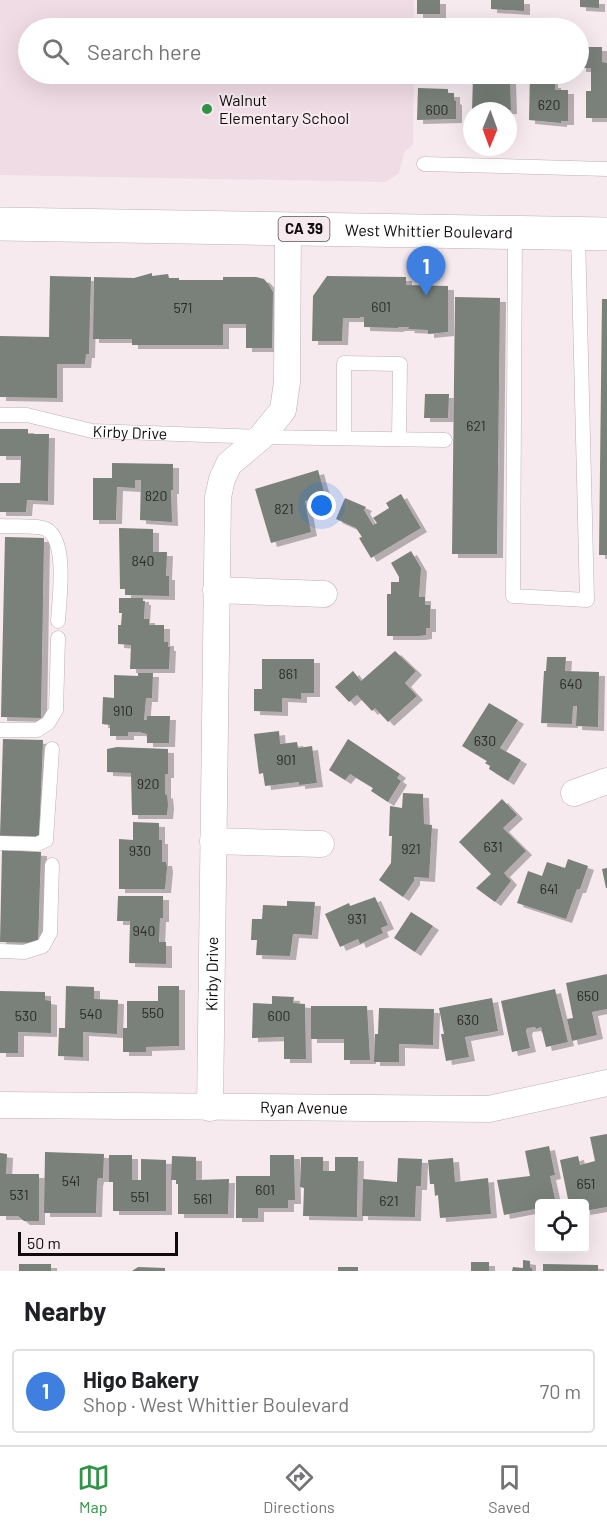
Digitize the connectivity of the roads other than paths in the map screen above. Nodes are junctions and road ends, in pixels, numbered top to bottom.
1 (424, 164) dead end
2 (607, 169) edge
3 (0, 224) edge
4 (288, 228) junction
5 (515, 232) junction
6 (593, 234) edge
7 (0, 415) edge
8 (261, 437) junction
9 (344, 438) junction
10 (399, 439) junction
11 (445, 440) dead end
12 (0, 526) edge
13 (216, 590) junction
14 (324, 594) dead end
15 (58, 621) dead end
16 (58, 638) dead end
17 (0, 730) edge
18 (52, 749) dead end
19 (607, 781) edge
20 (574, 793) dead end
21 (213, 841) junction
22 (0, 843) edge
23 (321, 844) dead end
24 (52, 865) dead end
25 (0, 951) edge
26 (607, 1083) edge
27 (0, 1105) edge
28 (210, 1108) junction

1 - 2 lane
3 - 4 main road, West Whittier Boulevard / CA 39
4 - 5 main road, West Whittier Boulevard / CA 39
4 - 8 street, Kirby Drive
5 - 6 main road, West Whittier Boulevard / CA 39
5 - 6 lane
7 - 8 lane, Kirby Drive
8 - 9 lane, Kirby Drive
8 - 13 street, Kirby Drive
9 - 10 lane, Kirby Drive
9 - 10 lane
10 - 11 lane, Kirby Drive
12 - 15 lane
13 - 14 street
13 - 21 street, Kirby Drive
16 - 17 lane
18 - 22 lane
19 - 20 street
21 - 23 street
21 - 28 street, Kirby Drive
24 - 25 lane
26 - 28 street, Ryan Avenue
27 - 28 street, Ryan Avenue

